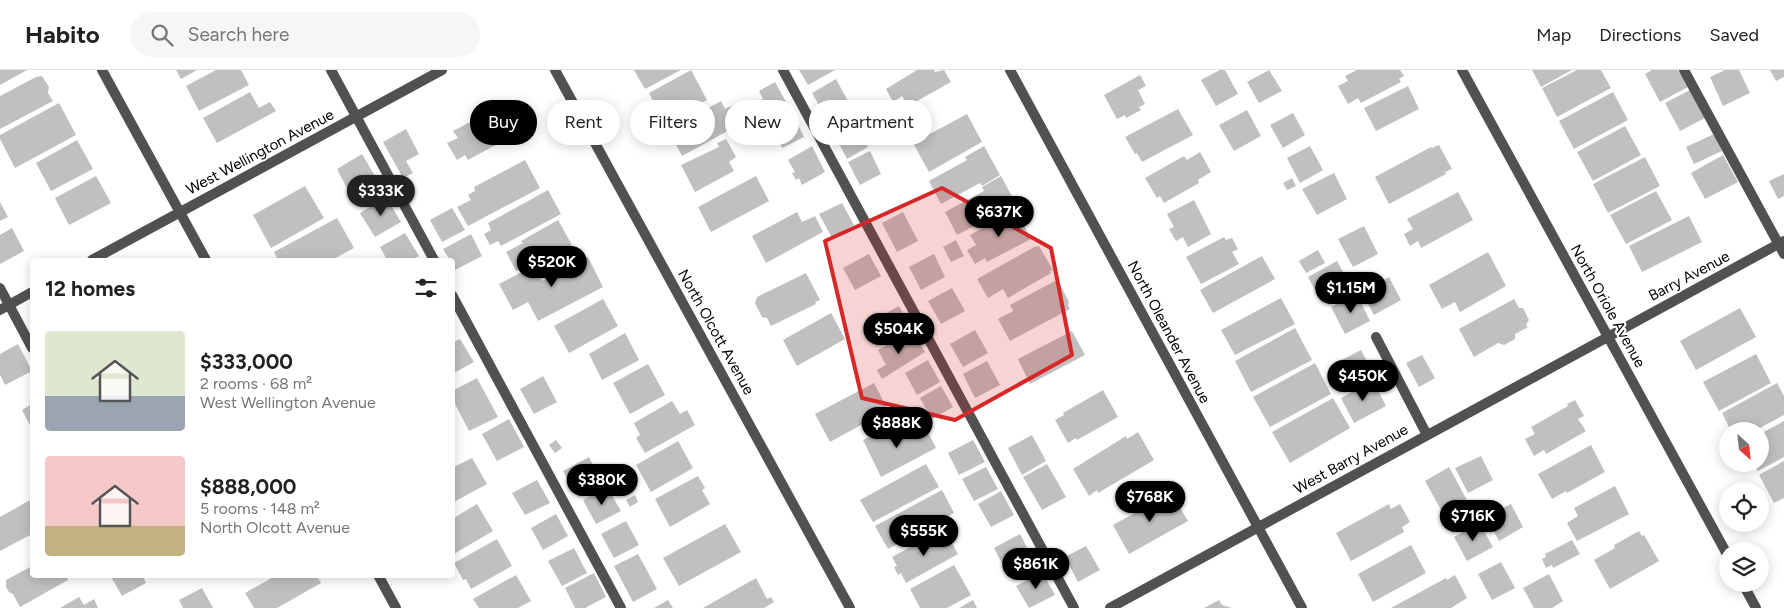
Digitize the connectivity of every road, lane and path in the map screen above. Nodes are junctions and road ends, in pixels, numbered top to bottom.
1 (102, 70) edge
2 (331, 70) edge
3 (442, 70) edge
4 (555, 70) edge
5 (783, 70) edge
6 (1010, 70) edge
7 (1462, 70) edge
8 (1684, 70) edge
9 (356, 116) junction
10 (180, 212) junction
11 (1781, 243) edge
12 (1784, 254) edge
13 (96, 258) edge
14 (205, 258) edge
15 (433, 258) edge
16 (0, 288) edge
17 (30, 293) edge
18 (455, 301) edge
19 (4, 307) edge
20 (1607, 336) junction
21 (1376, 337) dead end
22 (30, 345) edge
23 (1427, 435) junction
24 (1258, 527) junction
25 (1720, 542) edge
26 (380, 578) edge
27 (1747, 592) edge
28 (396, 608) edge
29 (621, 608) edge
30 (850, 608) edge
31 (1074, 608) edge
32 (1110, 608) edge
33 (1302, 608) edge
34 (1756, 608) edge

1 - 10 street
2 - 9 street
3 - 9 street, West Wellington Avenue
4 - 30 street, North Olcott Avenue
5 - 31 street
6 - 24 street, North Oleander Avenue
7 - 20 street, North Oriole Avenue
8 - 11 street
9 - 10 street, West Wellington Avenue
9 - 15 street
10 - 13 street, West Wellington Avenue
10 - 14 street
11 - 12 street
11 - 20 street, Barry Avenue
16 - 19 street
17 - 19 street
18 - 29 street
19 - 22 street
20 - 23 street, West Barry Avenue
20 - 25 street, North Oriole Avenue
21 - 23 street
23 - 24 street, West Barry Avenue
24 - 32 street, West Barry Avenue
24 - 33 street, North Oleander Avenue
26 - 28 street
27 - 34 street

